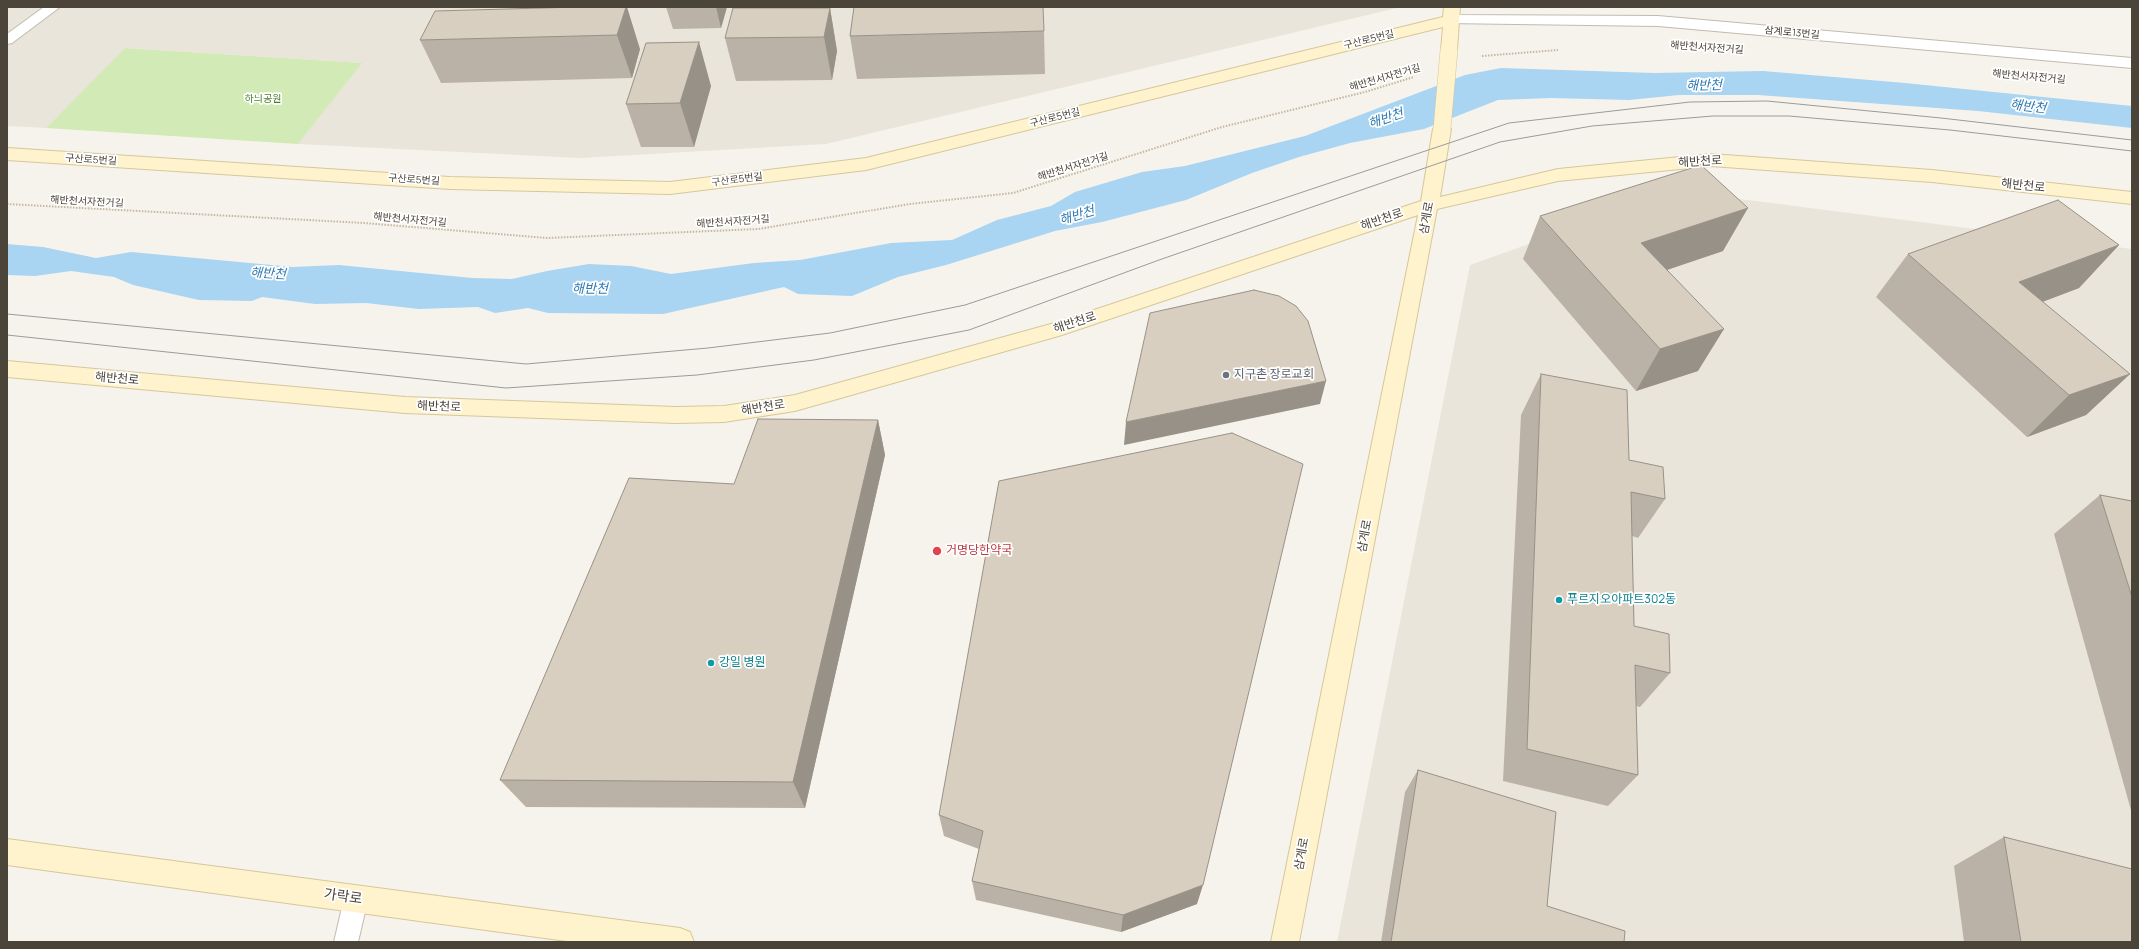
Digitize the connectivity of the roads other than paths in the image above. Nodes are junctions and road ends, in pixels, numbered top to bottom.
1 (53, 7) edge
2 (1451, 14) edge
3 (1657, 14) edge
4 (7, 40) edge
5 (2132, 64) edge
6 (7, 154) edge
7 (2132, 198) edge
8 (1429, 205) junction
9 (7, 369) edge
10 (7, 852) edge
11 (356, 899) junction
12 (346, 942) edge
13 (680, 942) edge
14 (1285, 942) edge

1 - 4 lane
2 - 3 street, 삼계로13번길
2 - 6 street, 구산로5번길
2 - 8 street, 삼계로, bridge
3 - 5 street, 삼계로13번길
7 - 8 street, 해반천로
8 - 9 street, 해반천로
8 - 14 street, 삼계로
10 - 11 street, 가락로
11 - 12 lane
11 - 13 street, 가락로

